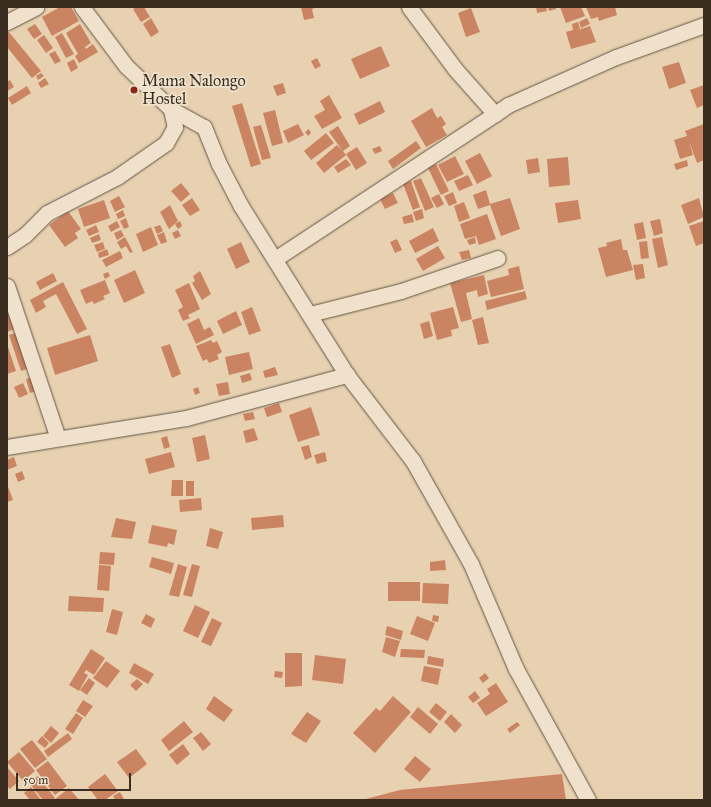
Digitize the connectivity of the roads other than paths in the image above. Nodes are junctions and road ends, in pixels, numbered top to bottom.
1 (36, 7) edge
2 (82, 7) edge
3 (409, 7) edge
4 (7, 22) edge
5 (704, 25) edge
6 (171, 109) junction
7 (495, 114) junction
8 (7, 247) edge
9 (498, 258) dead end
10 (275, 259) junction
11 (7, 286) edge
12 (310, 314) junction
13 (347, 375) junction
14 (58, 438) junction
15 (7, 447) edge
16 (588, 800) edge

1 - 4 street
2 - 6 street
3 - 7 street
5 - 7 street
6 - 8 street
6 - 10 street
7 - 10 street
9 - 12 street
10 - 12 street
11 - 14 street
12 - 13 street
13 - 14 street
13 - 16 street
14 - 15 street

